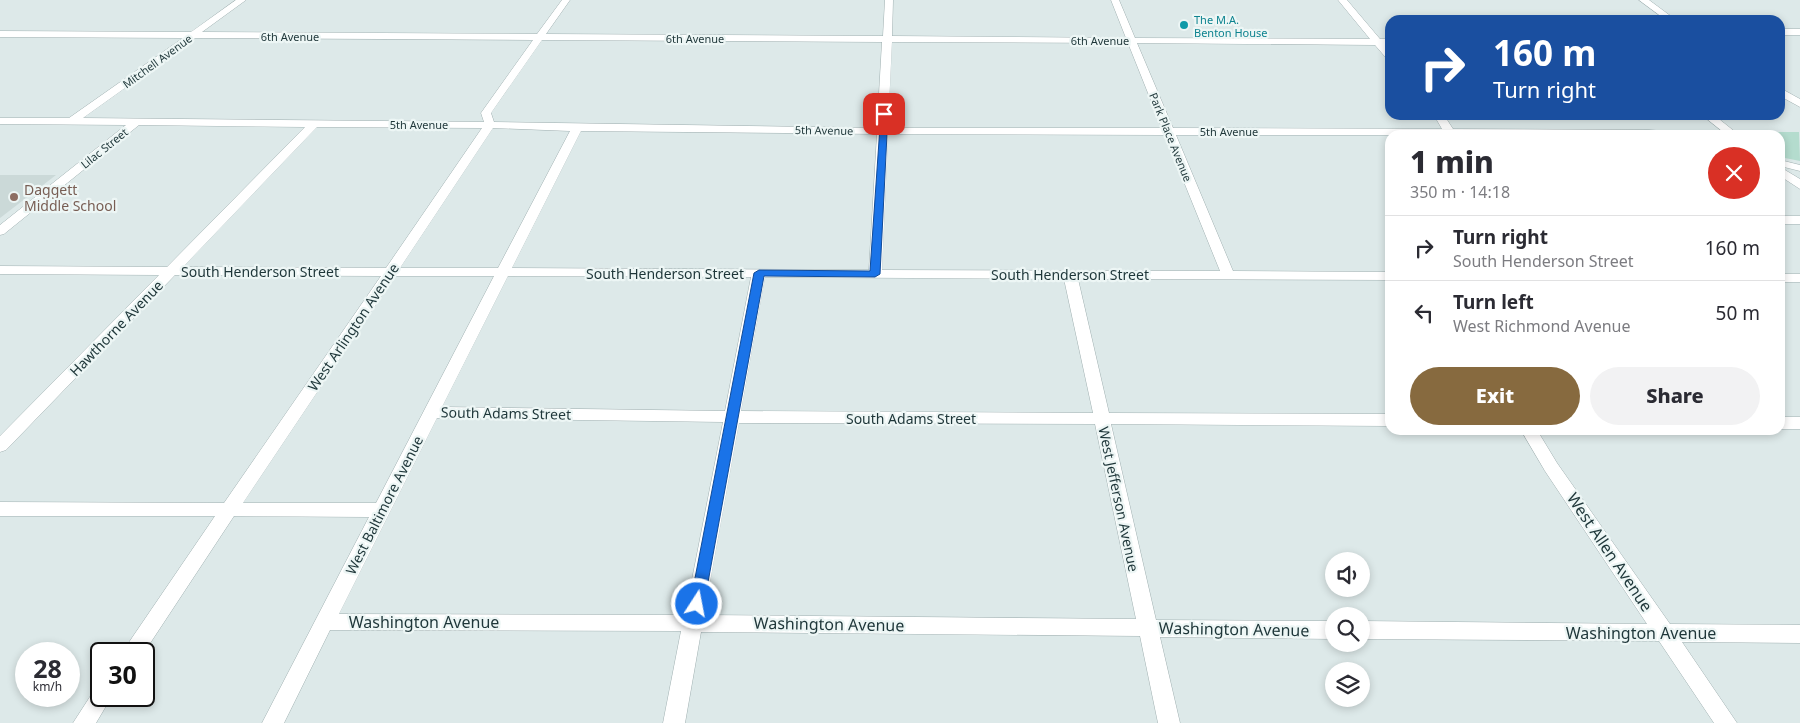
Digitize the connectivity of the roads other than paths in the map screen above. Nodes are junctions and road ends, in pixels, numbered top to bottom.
1 (242, 0) edge
2 (566, 0) edge
3 (889, 0) edge
4 (1115, 0) edge
5 (1342, 0) edge
6 (1643, 0) edge
7 (1665, 15) edge
8 (1785, 32) edge
9 (1800, 32) edge
10 (0, 34) edge
11 (192, 36) junction
12 (540, 37) junction
13 (887, 39) junction
14 (1132, 40) junction
15 (1378, 42) junction
16 (1385, 42) edge
17 (1385, 51) edge
18 (1785, 93) edge
19 (1800, 94) edge
20 (1785, 95) edge
21 (1800, 104) edge
22 (1714, 120) edge
23 (0, 121) edge
24 (72, 121) junction
25 (137, 122) junction
26 (315, 123) junction
27 (490, 125) junction
28 (577, 127) junction
29 (882, 130) junction
30 (1168, 130) junction
31 (1727, 130) edge
32 (1385, 133) edge
33 (1785, 164) edge
34 (1800, 168) edge
35 (1785, 174) edge
36 (1800, 185) edge
37 (1785, 220) edge
38 (1800, 220) edge
39 (0, 231) edge
40 (0, 270) edge
41 (171, 271) junction
42 (390, 272) junction
43 (503, 272) junction
44 (759, 273) junction
45 (875, 274) junction
46 (1070, 274) junction
47 (1228, 275) junction
48 (1385, 276) edge
49 (1785, 278) edge
50 (1800, 278) edge
51 (432, 412) junction
52 (732, 416) junction
53 (1102, 418) junction
54 (1385, 420) edge
55 (1785, 423) edge
56 (1800, 423) edge
57 (1532, 435) edge
58 (0, 446) edge
59 (0, 509) edge
60 (228, 510) junction
61 (381, 510) junction
62 (324, 622) junction
63 (693, 623) junction
64 (1148, 628) junction
65 (1325, 630) edge
66 (1370, 630) edge
67 (1665, 634) junction
68 (1800, 634) edge
69 (139, 642) edge
70 (95, 707) edge
71 (84, 723) edge
72 (273, 723) edge
73 (674, 723) edge
74 (1169, 723) edge
75 (1726, 723) edge

1 - 11 street, Mitchell Avenue
2 - 12 street, West Arlington Avenue
3 - 13 street
4 - 14 street, Park Place Avenue
5 - 15 street
6 - 7 street
8 - 9 street
10 - 11 street, 6th Avenue
11 - 12 street, 6th Avenue
11 - 24 street, Mitchell Avenue
12 - 13 street, 6th Avenue
12 - 27 street, West Arlington Avenue
13 - 14 street, 6th Avenue
13 - 29 street
14 - 15 street, 6th Avenue
14 - 30 street, Park Place Avenue
15 - 16 street, 6th Avenue
15 - 17 street
18 - 19 street
20 - 21 street
22 - 31 street
23 - 24 street, 5th Avenue
24 - 25 street, 5th Avenue
25 - 26 street, 5th Avenue
25 - 39 street, Lilac Street
26 - 27 street, 5th Avenue
26 - 41 street, Hawthorne Avenue
27 - 28 street, 5th Avenue
27 - 42 street, West Arlington Avenue
28 - 29 street, 5th Avenue
28 - 43 street, West Baltimore Avenue
29 - 30 street, 5th Avenue
29 - 45 street
30 - 32 street, 5th Avenue
30 - 47 street, Park Place Avenue
33 - 34 street
35 - 36 street
37 - 38 street
40 - 41 street, South Henderson Street
41 - 42 street, South Henderson Street
41 - 58 street, Hawthorne Avenue
42 - 43 street, South Henderson Street
42 - 60 street, West Arlington Avenue
43 - 44 street, South Henderson Street
43 - 51 street, West Baltimore Avenue
44 - 45 street, South Henderson Street
44 - 52 street
45 - 46 street, South Henderson Street
46 - 47 street, South Henderson Street
46 - 53 street, West Jefferson Avenue
47 - 48 street, South Henderson Street
49 - 50 street
51 - 52 street, South Adams Street
51 - 61 street, West Baltimore Avenue
52 - 53 street, South Adams Street
52 - 63 street
53 - 54 street, South Adams Street
53 - 64 street, West Jefferson Avenue
55 - 56 street
57 - 67 street, West Allen Avenue
59 - 60 street
60 - 61 street
60 - 69 street, West Arlington Avenue
61 - 62 street, West Baltimore Avenue
62 - 63 street, Washington Avenue
62 - 72 street, West Baltimore Avenue
63 - 64 street, Washington Avenue
63 - 73 street
64 - 65 street, Washington Avenue
64 - 74 street, West Jefferson Avenue
66 - 67 street, Washington Avenue
67 - 68 street, Washington Avenue
67 - 75 street, West Allen Avenue
70 - 71 street

